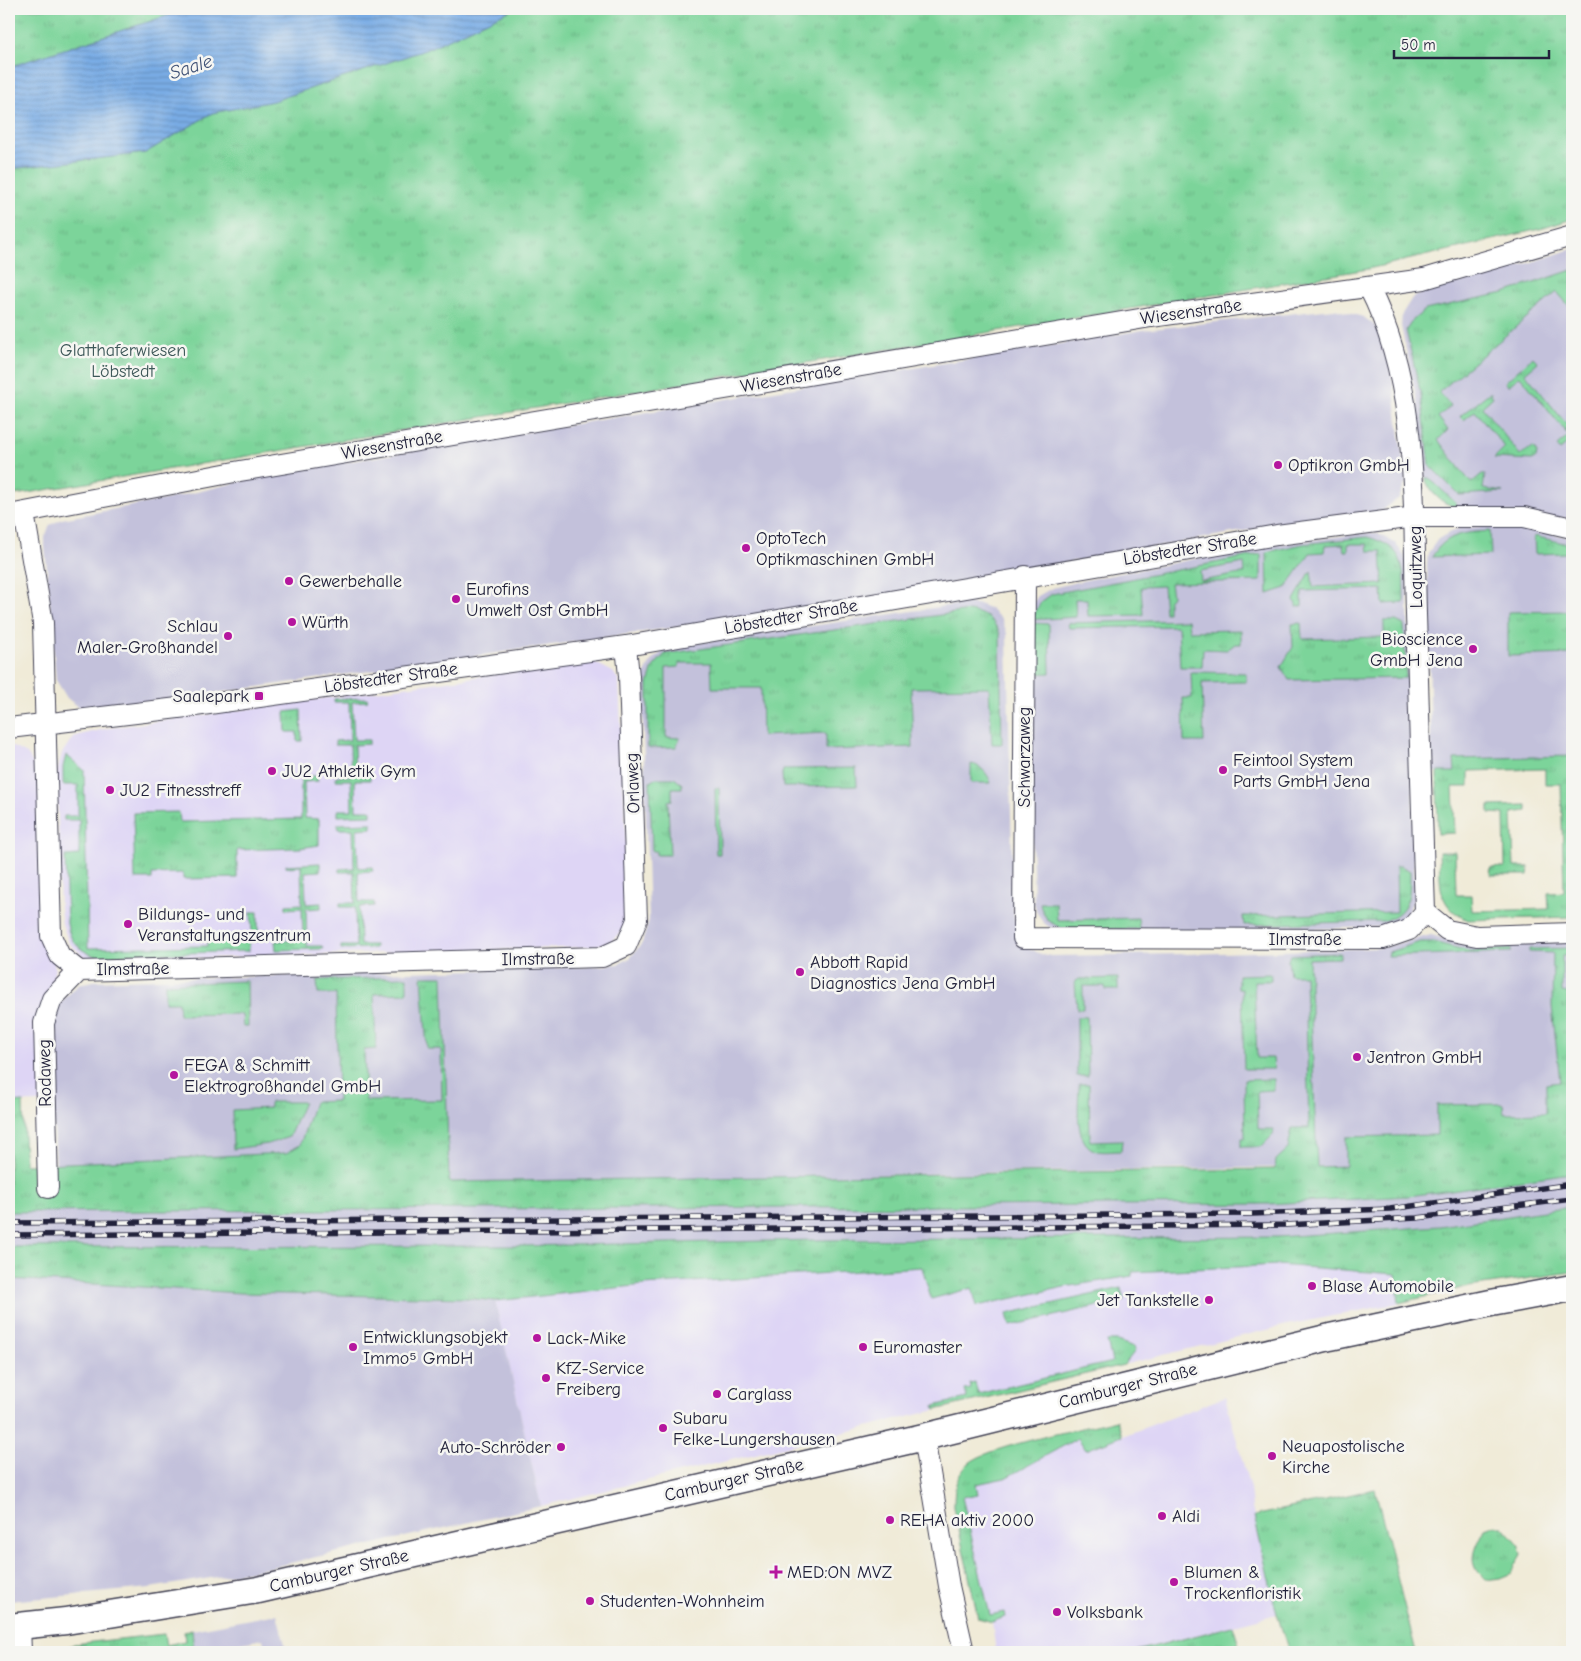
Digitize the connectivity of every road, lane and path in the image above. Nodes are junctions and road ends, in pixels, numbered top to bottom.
1 (1572, 236) edge
2 (1369, 288) junction
3 (16, 514) edge
4 (1415, 518) junction
5 (1572, 528) edge
6 (1025, 576) junction
7 (626, 646) junction
8 (44, 723) junction
9 (9, 728) edge
10 (1425, 912) junction
11 (637, 920) joint
12 (1572, 933) edge
13 (1023, 938) joint
14 (79, 971) junction
15 (48, 1188) dead end
16 (1572, 1288) edge
17 (924, 1437) junction
18 (14, 1626) edge
19 (21, 1652) edge
20 (964, 1652) edge

1 - 2 street, Wiesenstraße
2 - 3 street, Wiesenstraße
2 - 4 street, Loquitzweg
3 - 8 street, Ilmstraße
4 - 5 street, Löbstedter Straße
4 - 6 street, Löbstedter Straße
4 - 10 street, Loquitzweg
6 - 7 street, Löbstedter Straße
6 - 13 street, Schwarzaweg
7 - 8 street, Löbstedter Straße
7 - 11 street, Orlaweg
8 - 9 street, Löbstedter Straße
8 - 14 street, Ilmstraße
10 - 12 street
10 - 13 street, Ilmstraße
11 - 14 street, Ilmstraße
14 - 15 street, Rodaweg
16 - 17 main road, Camburger Straße
17 - 18 main road, Camburger Straße
17 - 20 street
18 - 19 street

